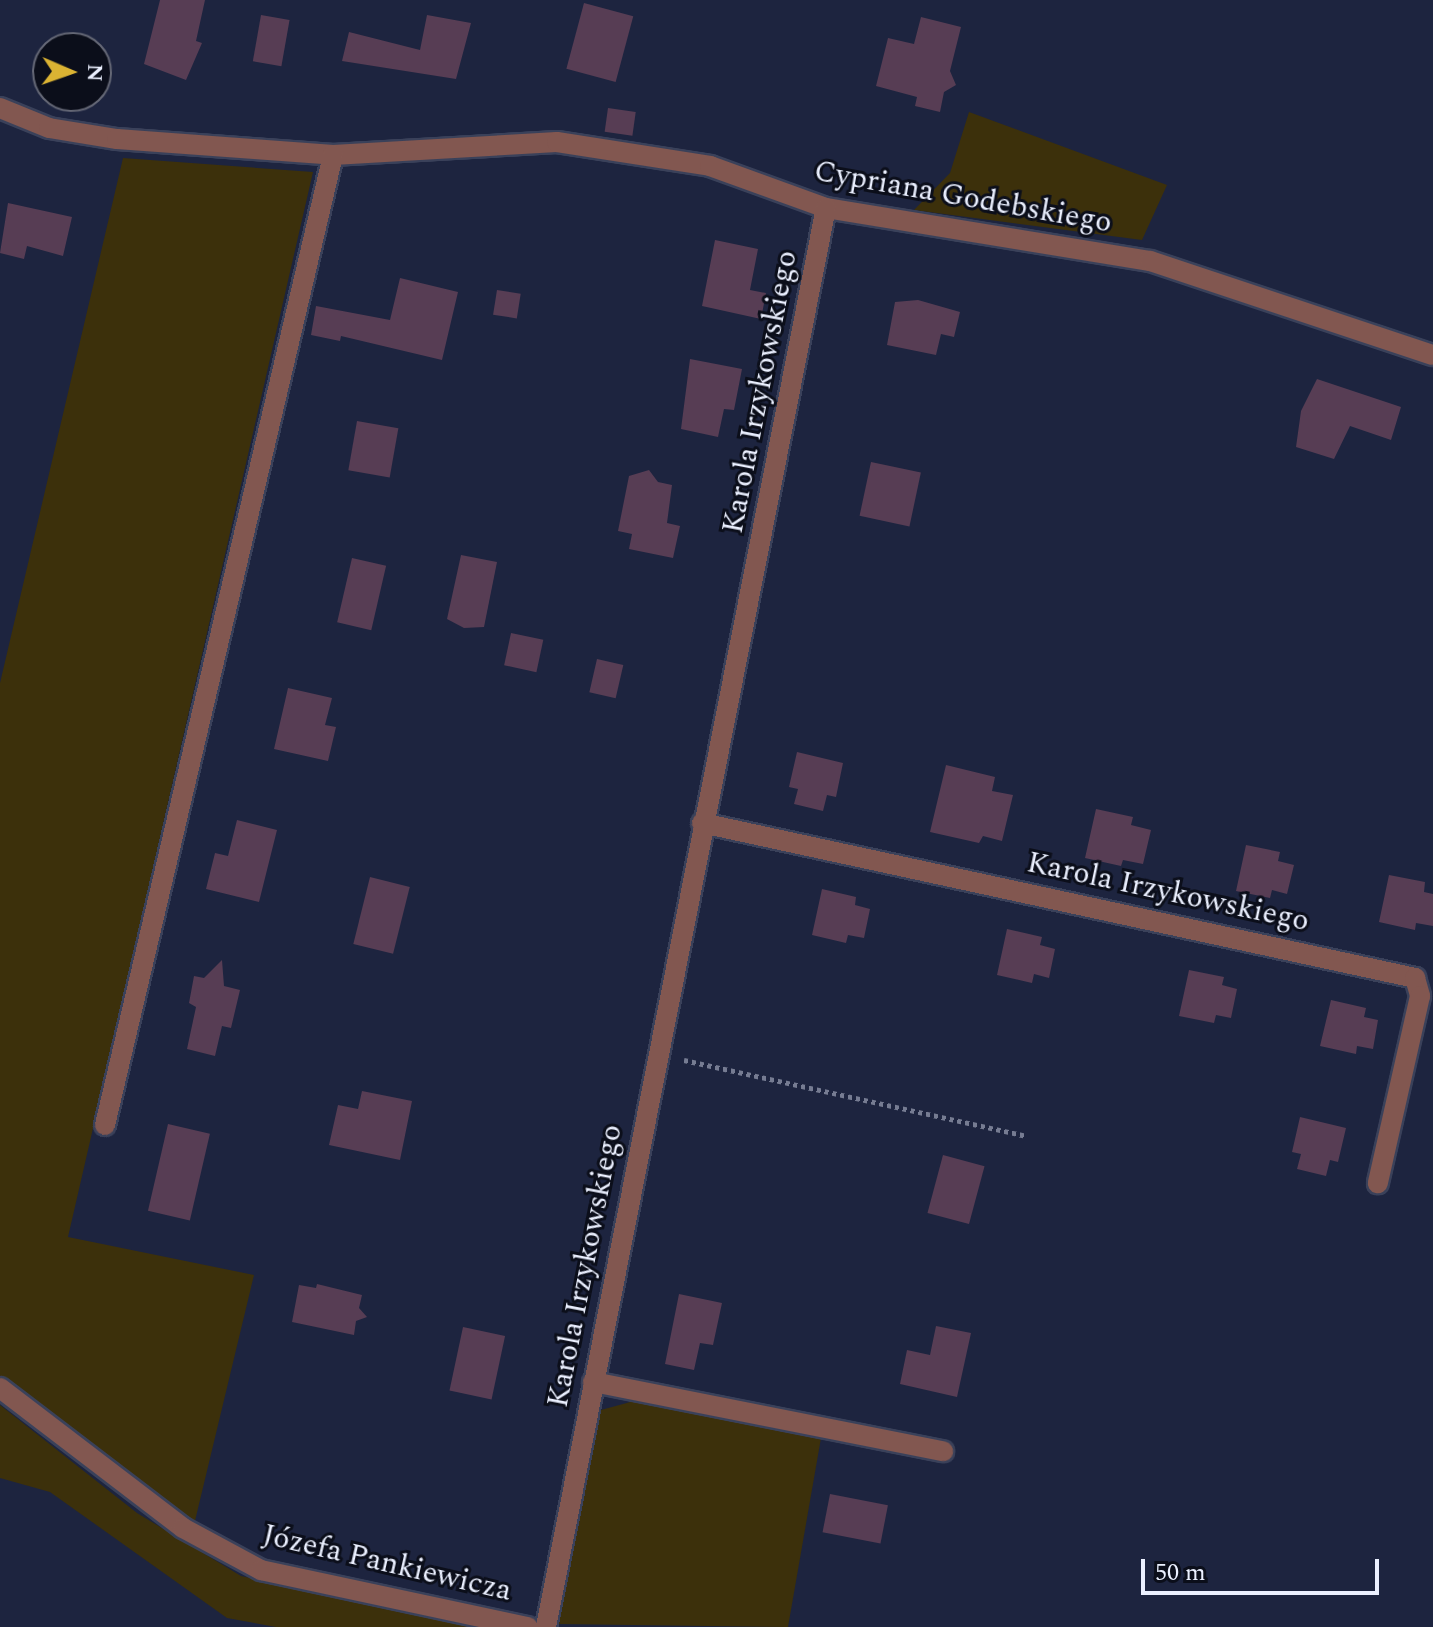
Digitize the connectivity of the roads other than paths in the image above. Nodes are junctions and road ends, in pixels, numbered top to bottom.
1 (0, 108) edge
2 (333, 155) junction
3 (826, 208) junction
4 (1433, 355) edge
5 (702, 823) junction
6 (105, 1125) dead end
7 (1378, 1183) dead end
8 (593, 1382) junction
9 (0, 1388) edge
10 (943, 1451) dead end
11 (528, 1627) edge
12 (546, 1627) edge

1 - 2 street, Cypriana Godebskiego
2 - 3 street, Cypriana Godebskiego
2 - 6 street
3 - 4 street, Cypriana Godebskiego
3 - 5 street, Karola Irzykowskiego
5 - 7 street, Karola Irzykowskiego
5 - 8 street, Karola Irzykowskiego
8 - 10 street
8 - 12 street, Karola Irzykowskiego
9 - 11 street, Józefa Pankiewicza

